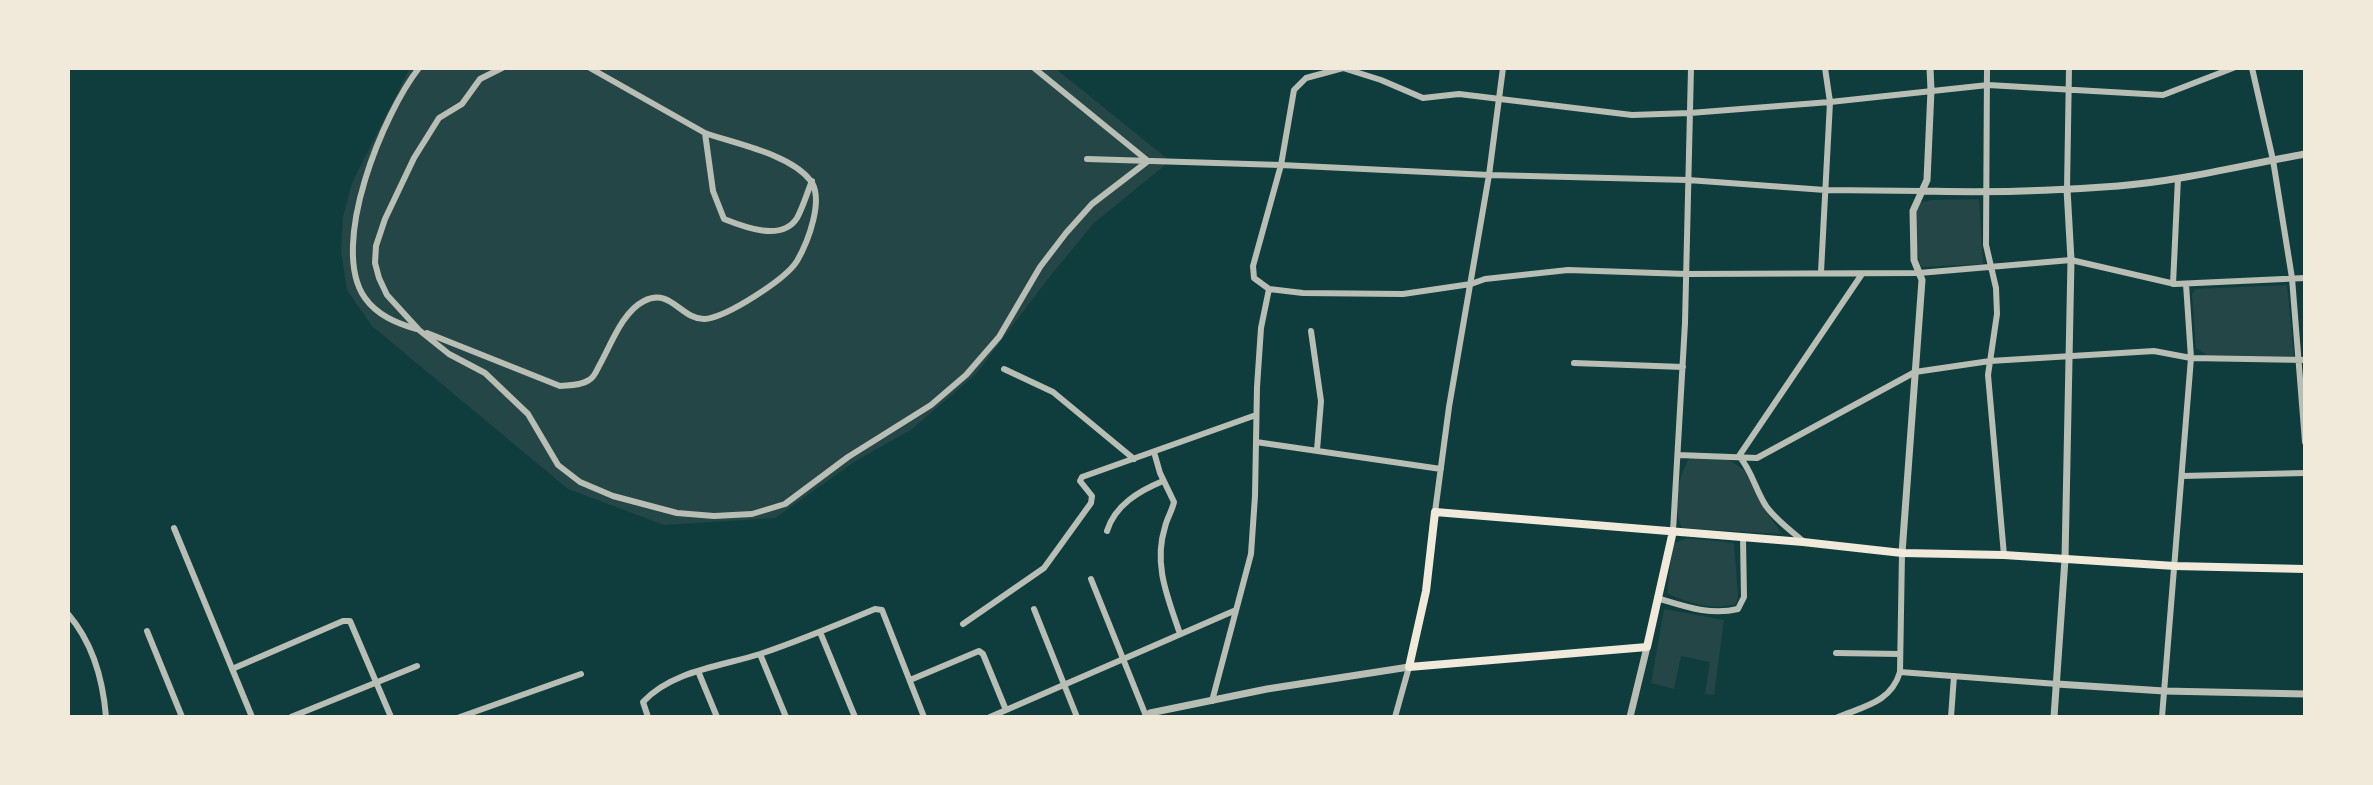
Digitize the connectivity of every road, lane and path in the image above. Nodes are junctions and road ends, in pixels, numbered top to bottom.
1 (419, 68) edge
2 (502, 68) edge
3 (590, 68) edge
4 (1034, 68) edge
5 (1342, 68) edge
6 (1503, 68) edge
7 (1691, 68) edge
8 (1825, 68) edge
9 (1930, 68) edge
10 (1987, 68) edge
11 (2069, 68) edge
12 (2233, 68) edge
13 (2252, 68) edge
14 (1988, 85) junction
15 (2068, 88) junction
16 (1931, 90) junction
17 (1498, 100) junction
18 (1830, 102) junction
19 (1690, 113) junction
20 (705, 133) junction
21 (2305, 154) edge
22 (1087, 159) dead end
23 (2273, 160) junction
24 (1148, 161) junction
25 (1281, 165) junction
26 (1489, 175) junction
27 (2178, 178) junction
28 (1688, 180) junction
29 (812, 181) junction
30 (2067, 189) junction
31 (1825, 190) junction
32 (1922, 191) junction
33 (1986, 193) junction
34 (2071, 260) junction
35 (1990, 266) junction
36 (1821, 272) junction
37 (1919, 273) junction
38 (1686, 274) junction
39 (1862, 274) junction
40 (2292, 278) junction
41 (2305, 278) edge
42 (1471, 284) junction
43 (2173, 284) junction
44 (2186, 284) junction
45 (1269, 289) junction
46 (419, 330) junction
47 (1311, 331) dead end
48 (2067, 356) junction
49 (2191, 358) junction
50 (2301, 360) edge
51 (1990, 361) junction
52 (1574, 363) dead end
53 (1683, 367) junction
54 (1004, 369) dead end
55 (1915, 372) junction
56 (1256, 415) junction
57 (1256, 442) junction
58 (2305, 442) edge
59 (1317, 450) junction
60 (1154, 452) junction
61 (1678, 455) junction
62 (1739, 456) junction
63 (1134, 459) junction
64 (1441, 469) junction
65 (2305, 473) edge
66 (2182, 476) junction
67 (1163, 481) junction
68 (1435, 512) junction
69 (174, 528) dead end
70 (1107, 531) dead end
71 (1673, 531) junction
72 (1743, 538) junction
73 (1803, 542) junction
74 (1902, 553) junction
75 (2004, 555) junction
76 (2065, 559) junction
77 (2175, 566) junction
78 (2305, 569) edge
79 (1091, 579) dead end
80 (1657, 598) junction
81 (1034, 609) dead end
82 (1236, 610) junction
83 (68, 614) edge
84 (963, 624) dead end
85 (147, 631) dead end
86 (820, 632) junction
87 (1180, 634) junction
88 (1647, 647) junction
89 (1836, 653) dead end
90 (760, 654) junction
91 (1900, 654) junction
92 (1122, 660) junction
93 (417, 666) dead end
94 (1409, 667) junction
95 (232, 669) junction
96 (698, 671) junction
97 (1900, 672) junction
98 (581, 674) dead end
99 (1954, 676) junction
100 (910, 680) junction
101 (375, 681) junction
102 (2057, 684) junction
103 (1063, 685) junction
104 (2164, 691) junction
105 (2305, 694) edge
106 (1212, 701) junction
107 (1006, 710) junction
108 (106, 717) edge
109 (182, 717) edge
110 (252, 717) edge
111 (291, 717) edge
112 (391, 717) edge
113 (460, 717) edge
114 (648, 717) edge
115 (717, 717) edge
116 (786, 717) edge
117 (855, 717) edge
118 (924, 717) edge
119 (990, 717) edge
120 (1077, 717) edge
121 (1146, 717) edge
122 (1395, 717) edge
123 (1630, 717) edge
124 (1838, 717) edge
125 (1951, 717) edge
126 (2054, 717) edge
127 (2162, 717) edge

1 - 46 street
2 - 46 street
3 - 20 street
4 - 24 street
5 - 17 street
5 - 25 street
6 - 17 street
7 - 19 street
8 - 18 street
9 - 16 street
10 - 14 street
11 - 15 street
12 - 15 street
13 - 23 street
14 - 15 street
14 - 16 street
14 - 33 street
15 - 30 street
16 - 18 street
16 - 32 street
17 - 19 street
17 - 26 street
18 - 19 street
18 - 31 street
19 - 28 street
20 - 29 street
20 - 29 street
21 - 23 street
22 - 24 street
23 - 27 street
23 - 40 street
24 - 25 street
24 - 46 street
25 - 26 street
25 - 45 street
26 - 28 street
26 - 42 street
27 - 30 street
27 - 43 street
28 - 31 street
28 - 38 street
29 - 46 street
30 - 33 street
30 - 34 street
31 - 32 street
31 - 36 street
32 - 33 street
32 - 37 street
33 - 35 street
34 - 35 street
34 - 43 street
34 - 48 street
35 - 37 street
35 - 51 street
36 - 38 street
36 - 39 street
37 - 39 street
37 - 55 street
38 - 42 street
38 - 53 street
39 - 62 street
40 - 41 street
40 - 44 street
40 - 50 street
42 - 45 street
42 - 64 street
43 - 44 street
44 - 49 street
45 - 56 street
47 - 59 street
48 - 49 street
48 - 51 street
48 - 76 street
49 - 50 street
49 - 66 street
50 - 58 street
51 - 55 street
51 - 75 street
52 - 53 street
53 - 61 street
54 - 63 street
55 - 62 street
55 - 74 street
56 - 57 street
56 - 60 street
57 - 59 street
57 - 82 street
59 - 64 street
60 - 63 street
60 - 67 street
61 - 62 street
61 - 71 street
62 - 73 street
63 - 84 street
64 - 68 street
65 - 66 street
66 - 77 street
67 - 70 street
67 - 87 street
68 - 71 main road
68 - 94 main road
69 - 95 street
71 - 72 main road
71 - 80 main road
72 - 73 main road
72 - 80 street
73 - 74 main road
74 - 75 main road
74 - 91 street
75 - 76 main road
76 - 77 main road
76 - 102 street
77 - 78 main road
77 - 104 street
79 - 92 street
80 - 88 main road
81 - 103 street
82 - 87 street
82 - 106 street
83 - 108 street
85 - 109 street
86 - 90 street
86 - 100 street
86 - 117 street
87 - 92 street
88 - 94 main road
88 - 123 street
89 - 91 street
90 - 96 street
90 - 116 street
91 - 97 street
92 - 103 street
92 - 121 street
93 - 101 street
94 - 106 street
94 - 122 street
95 - 101 street
95 - 110 street
96 - 114 street
96 - 115 street
97 - 99 street
97 - 124 street
98 - 113 street
99 - 102 street
99 - 125 street
100 - 107 street
100 - 118 street
101 - 111 street
101 - 112 street
102 - 104 street
102 - 126 street
103 - 107 street
103 - 120 street
104 - 105 street
104 - 127 street
106 - 121 street
107 - 119 street

